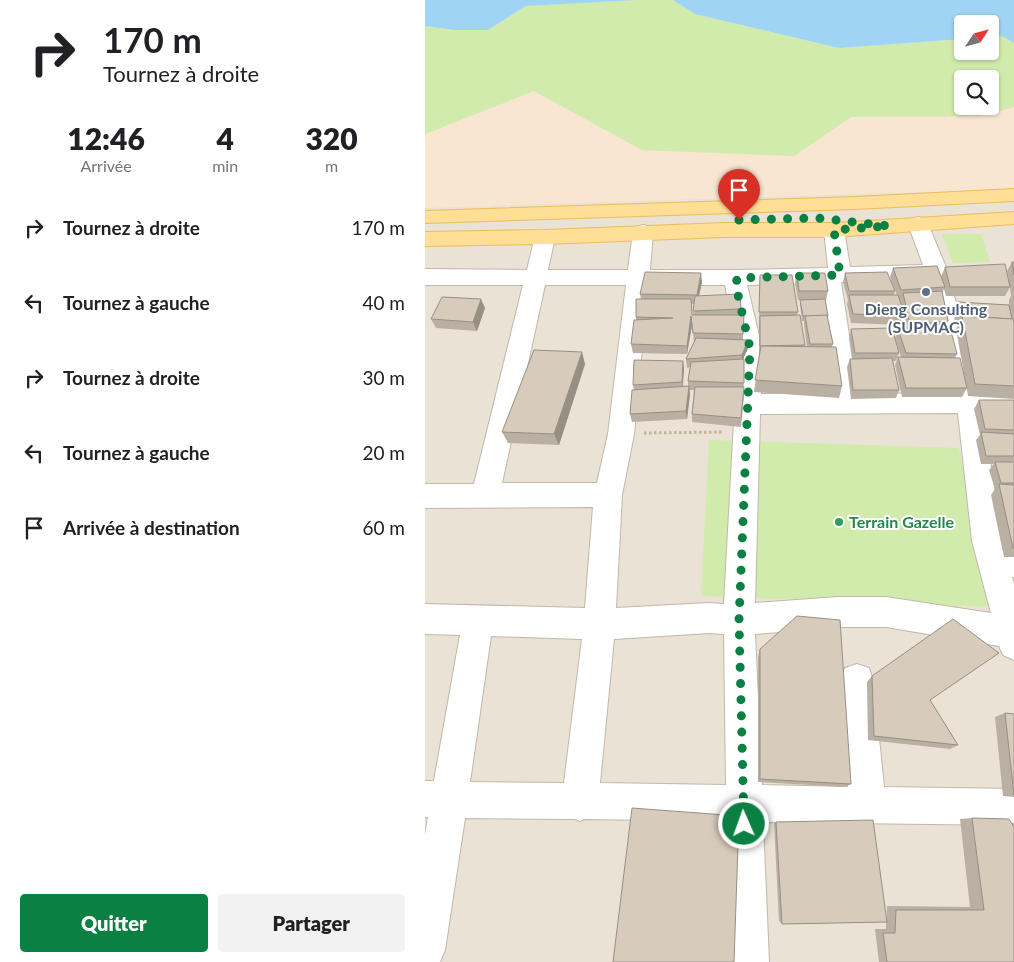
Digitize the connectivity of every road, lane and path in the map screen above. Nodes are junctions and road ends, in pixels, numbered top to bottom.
1 (1014, 196) edge
2 (1014, 208) edge
3 (425, 217) edge
4 (1014, 218) edge
5 (825, 224) junction
6 (919, 224) junction
7 (425, 229) edge
8 (643, 232) junction
9 (545, 237) junction
10 (425, 239) edge
11 (937, 272) junction
12 (834, 275) junction
13 (425, 278) edge
14 (534, 278) junction
15 (638, 278) junction
16 (737, 278) junction
17 (969, 403) junction
18 (1014, 403) edge
19 (749, 404) junction
20 (847, 405) junction
21 (747, 433) junction
22 (621, 434) junction
23 (608, 495) junction
24 (425, 496) edge
25 (485, 496) junction
26 (1003, 562) edge
27 (425, 619) edge
28 (739, 620) junction
29 (478, 621) junction
30 (600, 624) junction
31 (1013, 638) edge
32 (857, 680) dead end
33 (437, 800) edge
34 (580, 803) junction
35 (743, 804) junction
36 (868, 805) junction
37 (1014, 807) edge
38 (425, 950) edge
39 (749, 962) edge

1 - 3 main road
2 - 5 main road
4 - 6 main road
5 - 6 main road
5 - 7 main road
5 - 8 main road
5 - 12 street
6 - 11 street
8 - 9 main road
8 - 15 street
9 - 10 main road
9 - 14 street
11 - 12 street
11 - 17 street
12 - 16 street
12 - 20 street
13 - 14 street
14 - 15 street
14 - 25 street
15 - 16 street
15 - 22 street
16 - 19 street
17 - 18 street
17 - 20 street
17 - 26 street
19 - 20 street
19 - 21 street
21 - 22 path
21 - 28 street
22 - 23 street
23 - 25 street
23 - 30 street
24 - 25 street
26 - 31 street
27 - 29 street
28 - 30 street
28 - 31 street
28 - 35 street
29 - 30 street
29 - 33 street
30 - 34 street
32 - 36 street
33 - 34 street
33 - 38 street
34 - 35 street
35 - 36 street
35 - 39 street
36 - 37 street

